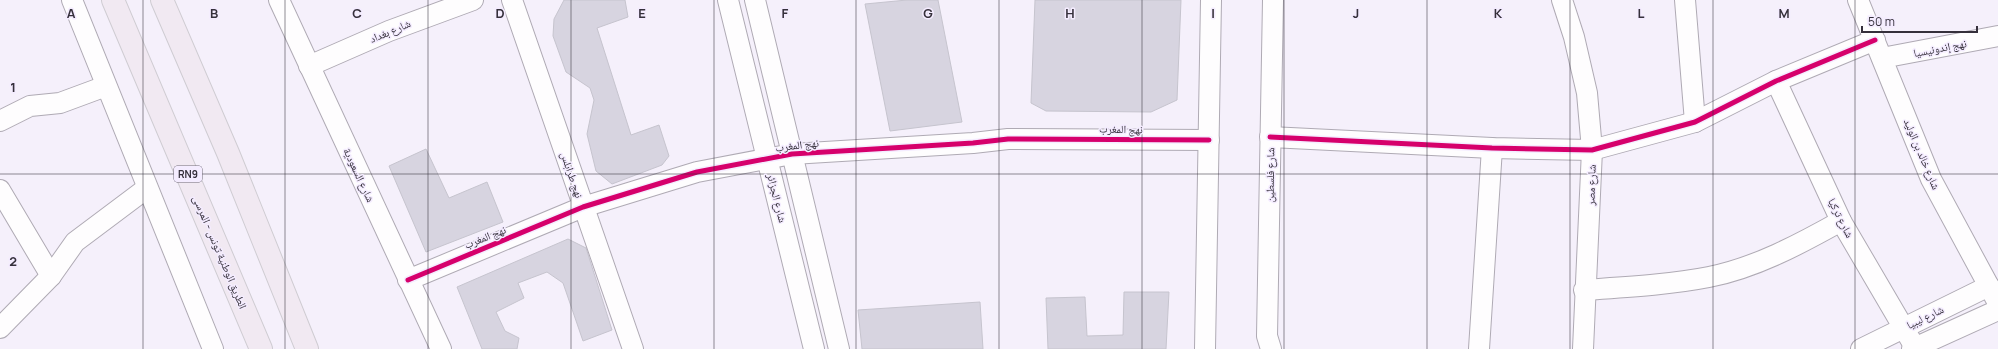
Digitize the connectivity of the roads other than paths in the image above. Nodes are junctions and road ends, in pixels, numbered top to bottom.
1 (72, 0) edge
2 (113, 0) edge
3 (162, 0) edge
4 (279, 0) edge
5 (473, 0) edge
6 (512, 0) edge
7 (728, 0) edge
8 (756, 0) edge
9 (1211, 0) edge
10 (1273, 0) edge
11 (1562, 0) edge
12 (1685, 0) edge
13 (1858, 0) edge
14 (1998, 36) edge
15 (1875, 40) junction
16 (1882, 58) junction
17 (309, 66) junction
18 (1776, 81) junction
19 (106, 86) junction
20 (0, 121) edge
21 (1695, 122) junction
22 (1270, 137) junction
23 (1209, 140) junction
24 (1492, 148) junction
25 (1592, 150) junction
26 (792, 154) junction
27 (768, 159) junction
28 (147, 188) junction
29 (0, 190) edge
30 (583, 207) junction
31 (1841, 221) junction
32 (51, 276) junction
33 (408, 280) junction
34 (1584, 290) junction
35 (1994, 294) edge
36 (1998, 310) edge
37 (1904, 327) junction
38 (0, 328) edge
39 (1915, 348) edge
40 (212, 349) edge
41 (261, 349) edge
42 (307, 349) edge
43 (441, 349) edge
44 (633, 349) edge
45 (814, 349) edge
46 (839, 349) edge
47 (1205, 349) edge
48 (1271, 349) edge
49 (1479, 349) edge
50 (1583, 349) edge
51 (1861, 349) edge

1 - 19 street
2 - 41 highway, الطريق الوطنية تونس - المرسى / RN9
3 - 42 highway
4 - 17 street, شارع السعودية
5 - 17 street, شارع بغداد
6 - 30 street, نهج طرابلس
7 - 27 street, شارع الجزائر
8 - 26 street
9 - 23 street
10 - 22 street, شارع فلسطين
11 - 25 street, شارع مصر
12 - 21 street
13 - 15 street, شارع خالد بن الوليد
14 - 16 street, نهج إندونيسيا
15 - 16 street, شارع خالد بن الوليد
15 - 18 street
16 - 35 street, شارع خالد بن الوليد
17 - 33 street, شارع السعودية
18 - 21 street
18 - 31 street, شارع تركيا
19 - 20 street
19 - 28 street
21 - 25 street
22 - 24 street
22 - 48 street, شارع فلسطين
23 - 26 street, نهج المغرب
23 - 47 street
24 - 25 street
24 - 49 street
25 - 34 street, شارع مصر
26 - 27 street, نهج المغرب
26 - 46 street
27 - 30 street, نهج المغرب
27 - 45 street, شارع الجزائر
28 - 32 street
28 - 40 street
29 - 32 street
30 - 33 street, نهج المغرب
30 - 44 street, نهج طرابلس
31 - 34 street
31 - 37 street, شارع تركيا
32 - 38 street
33 - 43 street, شارع السعودية
34 - 50 street, شارع مصر
35 - 37 street, شارع ليبيا
36 - 39 street
37 - 39 street, شارع تركيا
37 - 51 street, شارع ليبيا

